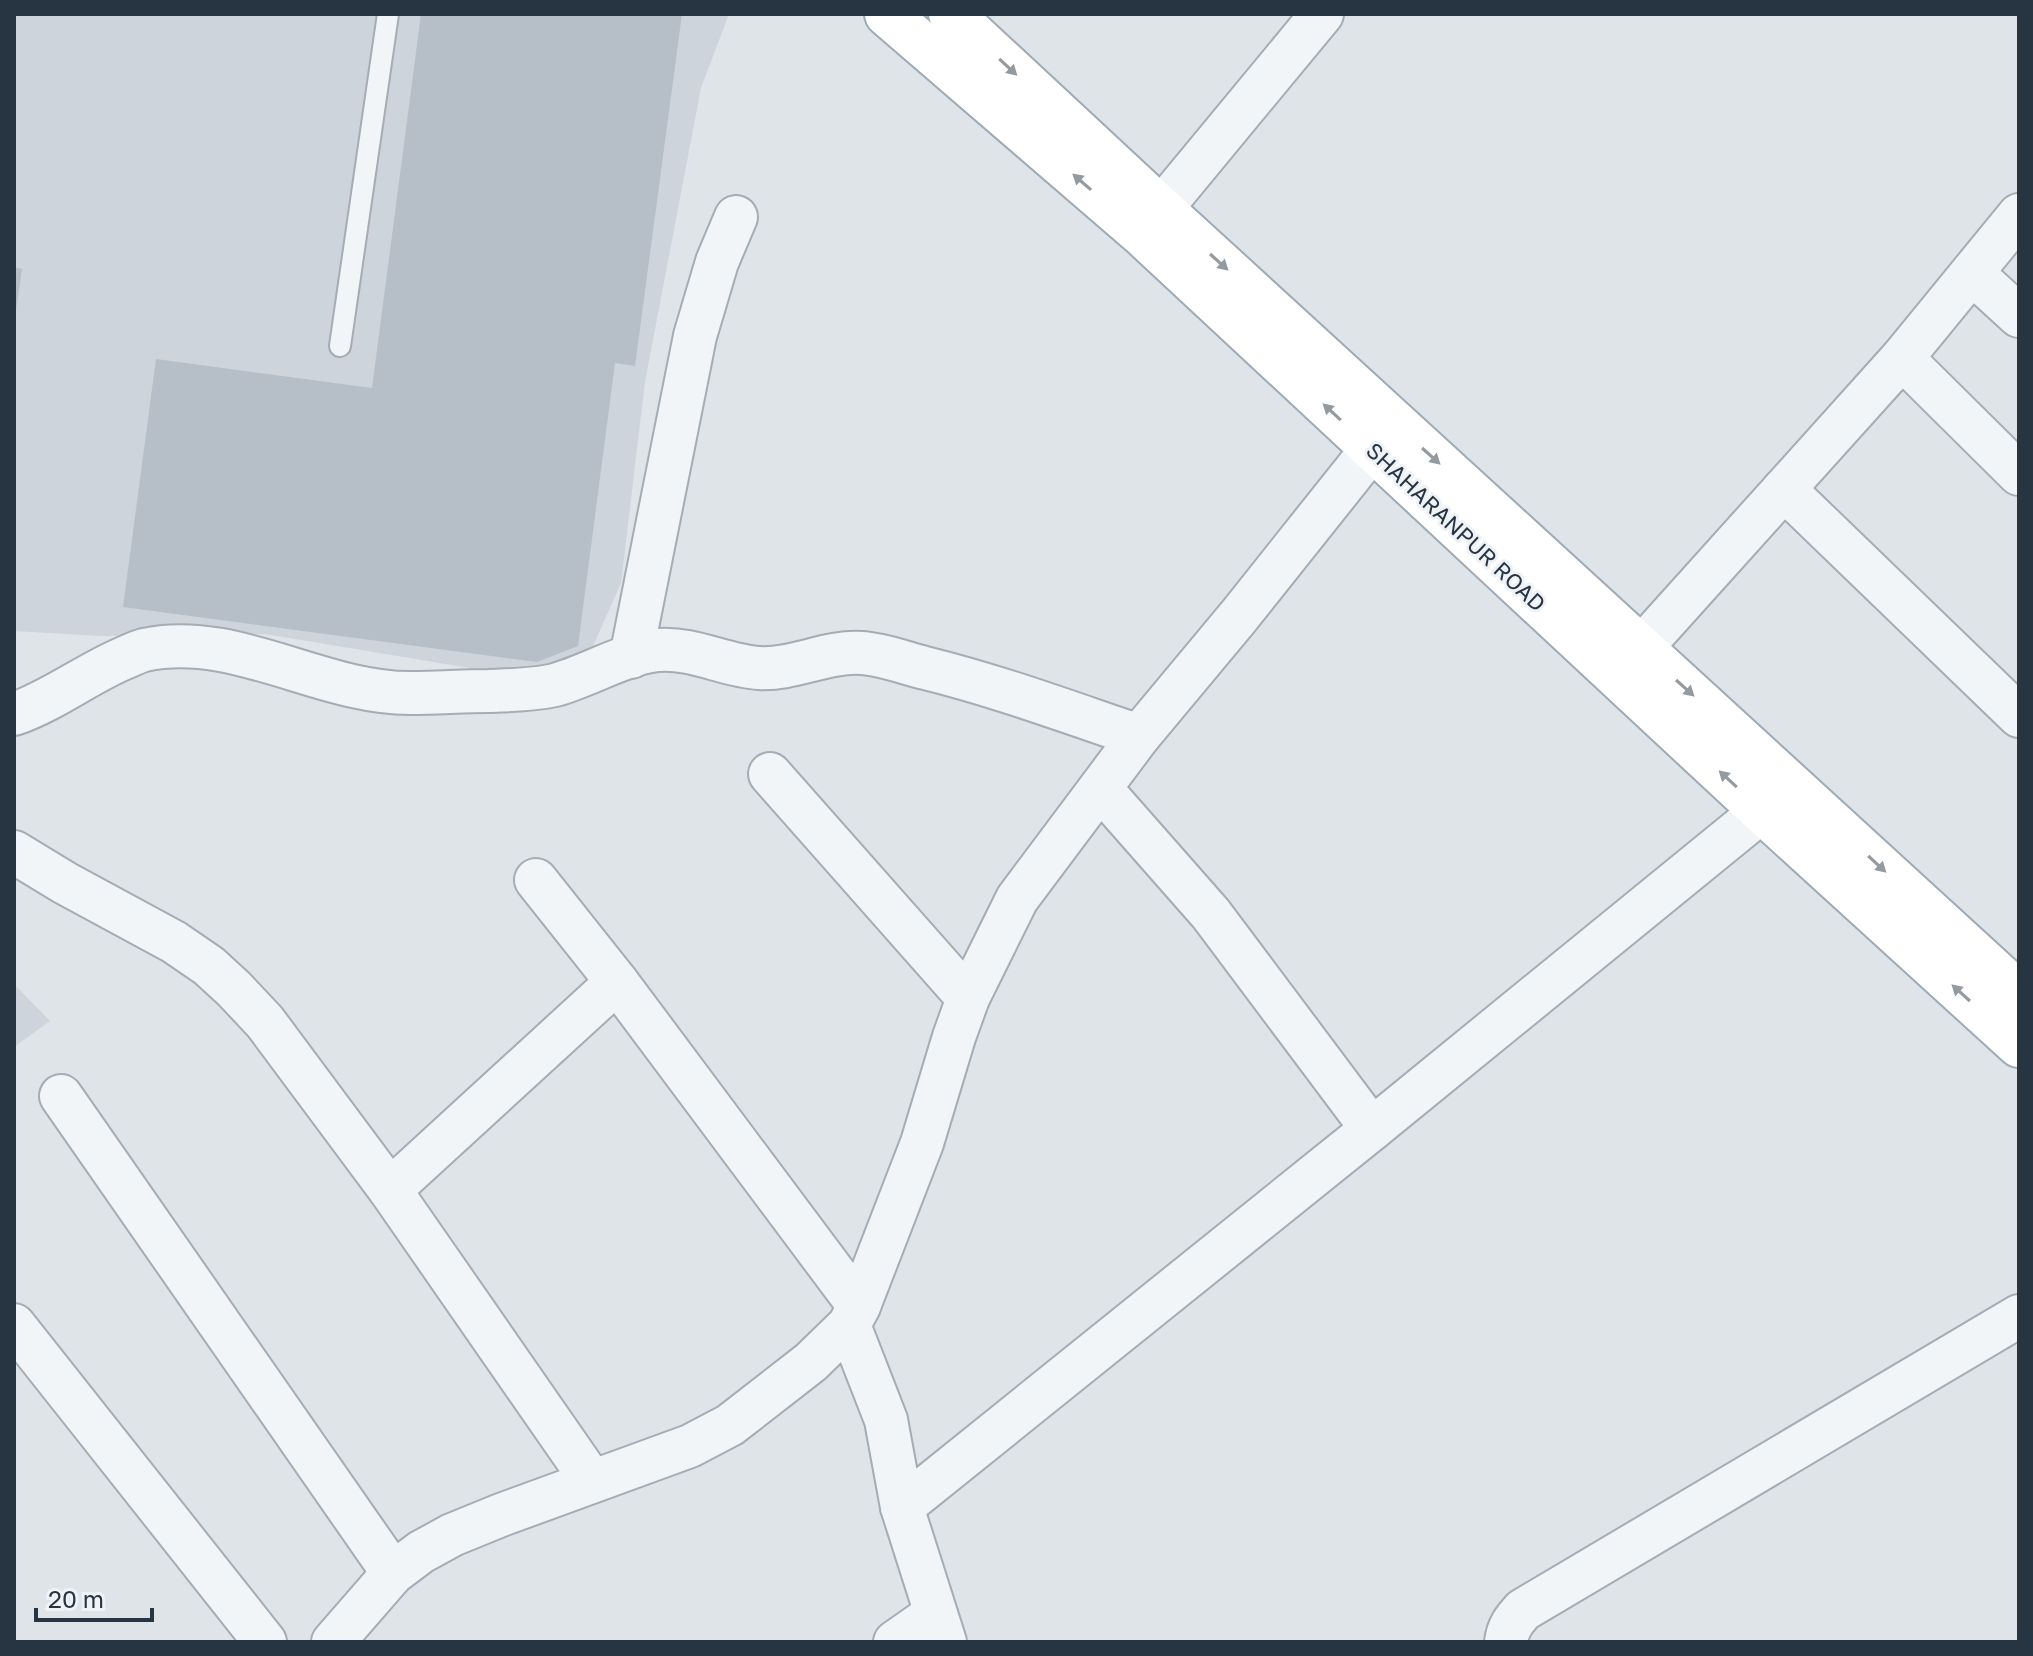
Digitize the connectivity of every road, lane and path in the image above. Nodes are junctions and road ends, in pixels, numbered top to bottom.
1 (388, 14) edge
2 (887, 14) edge
3 (951, 14) edge
4 (1322, 14) edge
5 (2019, 215) edge
6 (736, 217) dead end
7 (1151, 221) junction
8 (1972, 273) junction
9 (2019, 316) edge
10 (340, 346) dead end
11 (1902, 358) junction
12 (1385, 438) junction
13 (2019, 474) edge
14 (1784, 489) junction
15 (1641, 648) junction
16 (631, 657) junction
17 (14, 714) edge
18 (2019, 716) edge
19 (1139, 736) junction
20 (770, 774) dead end
21 (1101, 789) junction
22 (1762, 811) junction
23 (14, 852) edge
24 (536, 880) dead end
25 (617, 982) junction
26 (2019, 994) edge
27 (968, 998) junction
28 (2019, 1045) edge
29 (61, 1096) dead end
30 (1372, 1129) junction
31 (390, 1190) junction
32 (854, 1315) junction
33 (2019, 1316) edge
34 (14, 1325) edge
35 (592, 1481) junction
36 (902, 1507) junction
37 (393, 1573) junction
38 (940, 1628) edge
39 (265, 1642) edge
40 (333, 1642) edge
41 (895, 1642) edge
42 (1506, 1642) edge

1 - 10 lane
7 -> 2 main road, SHAHARANPUR ROAD
3 -> 7 main road, SHAHARANPUR ROAD
4 - 7 street
5 - 8 street
6 - 16 street
7 - 12 main road, SHAHARANPUR ROAD
8 - 9 street
8 - 11 street
11 - 13 street
11 - 14 street
12 -> 15 main road, SHAHARANPUR ROAD
12 - 19 street
22 -> 12 main road, SHAHARANPUR ROAD
14 - 15 street
14 - 18 street
15 -> 26 main road, SHAHARANPUR ROAD
16 - 17 street
16 - 19 street
19 - 21 street
20 - 27 street
21 - 27 street
21 - 30 street
28 -> 22 main road, SHAHARANPUR ROAD
22 - 30 street
23 - 31 street
24 - 25 street
25 - 31 street
25 - 32 street
27 - 32 street
29 - 37 street
30 - 36 street
31 - 35 street
32 - 35 street
32 - 36 street
33 - 42 street
34 - 39 street
35 - 37 street
36 - 38 street
37 - 40 street
38 - 41 street

